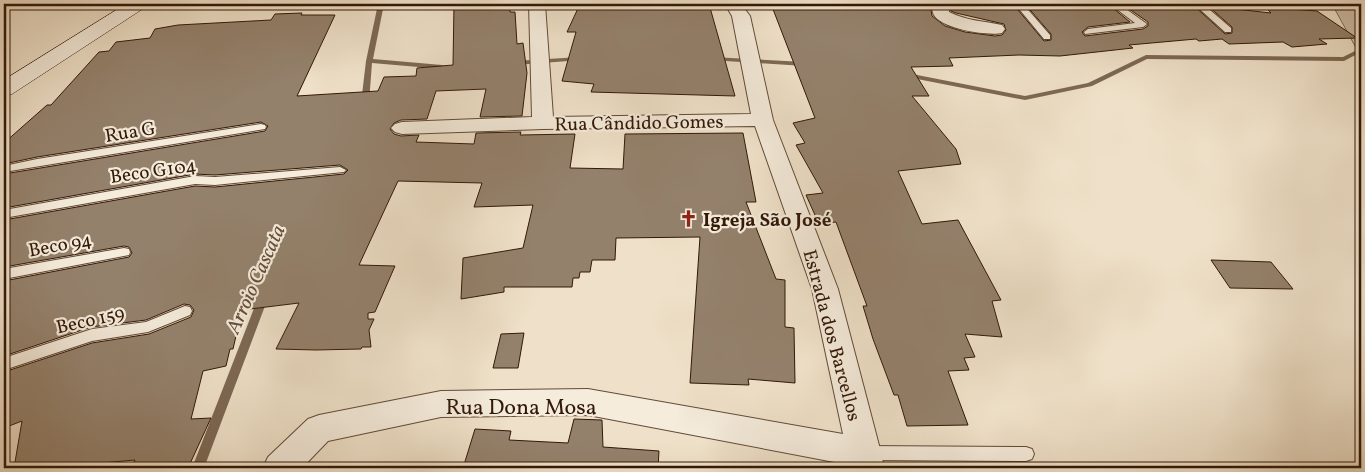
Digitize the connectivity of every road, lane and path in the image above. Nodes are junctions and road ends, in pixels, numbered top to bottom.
1 (138, 4) edge
2 (537, 4) edge
3 (733, 4) edge
4 (940, 4) edge
5 (1019, 4) edge
6 (1114, 4) edge
7 (1198, 4) edge
8 (996, 29) dead end
9 (1228, 30) dead end
10 (1088, 32) dead end
11 (1047, 37) dead end
12 (5, 90) edge
13 (763, 120) junction
14 (543, 123) junction
15 (261, 127) dead end
16 (402, 128) dead end
17 (4, 169) edge
18 (340, 170) dead end
19 (4, 214) edge
20 (124, 252) dead end
21 (4, 274) edge
22 (185, 311) dead end
23 (4, 364) edge
24 (1026, 454) dead end
25 (866, 461) edge
26 (280, 468) edge

1 - 12 main road
2 - 14 street, Rua Cândido Gomes
3 - 13 street, Estrada dos Barcellos
4 - 8 street
5 - 11 lane
6 - 10 lane
7 - 9 lane
13 - 14 street, Rua Cândido Gomes
13 - 25 street, Estrada dos Barcellos
14 - 16 street
15 - 17 lane, Rua G
18 - 19 lane, Beco G104
20 - 21 lane, Beco 94
22 - 23 lane, Beco 159
24 - 25 lane
25 - 26 street, Rua Dona Mosa

